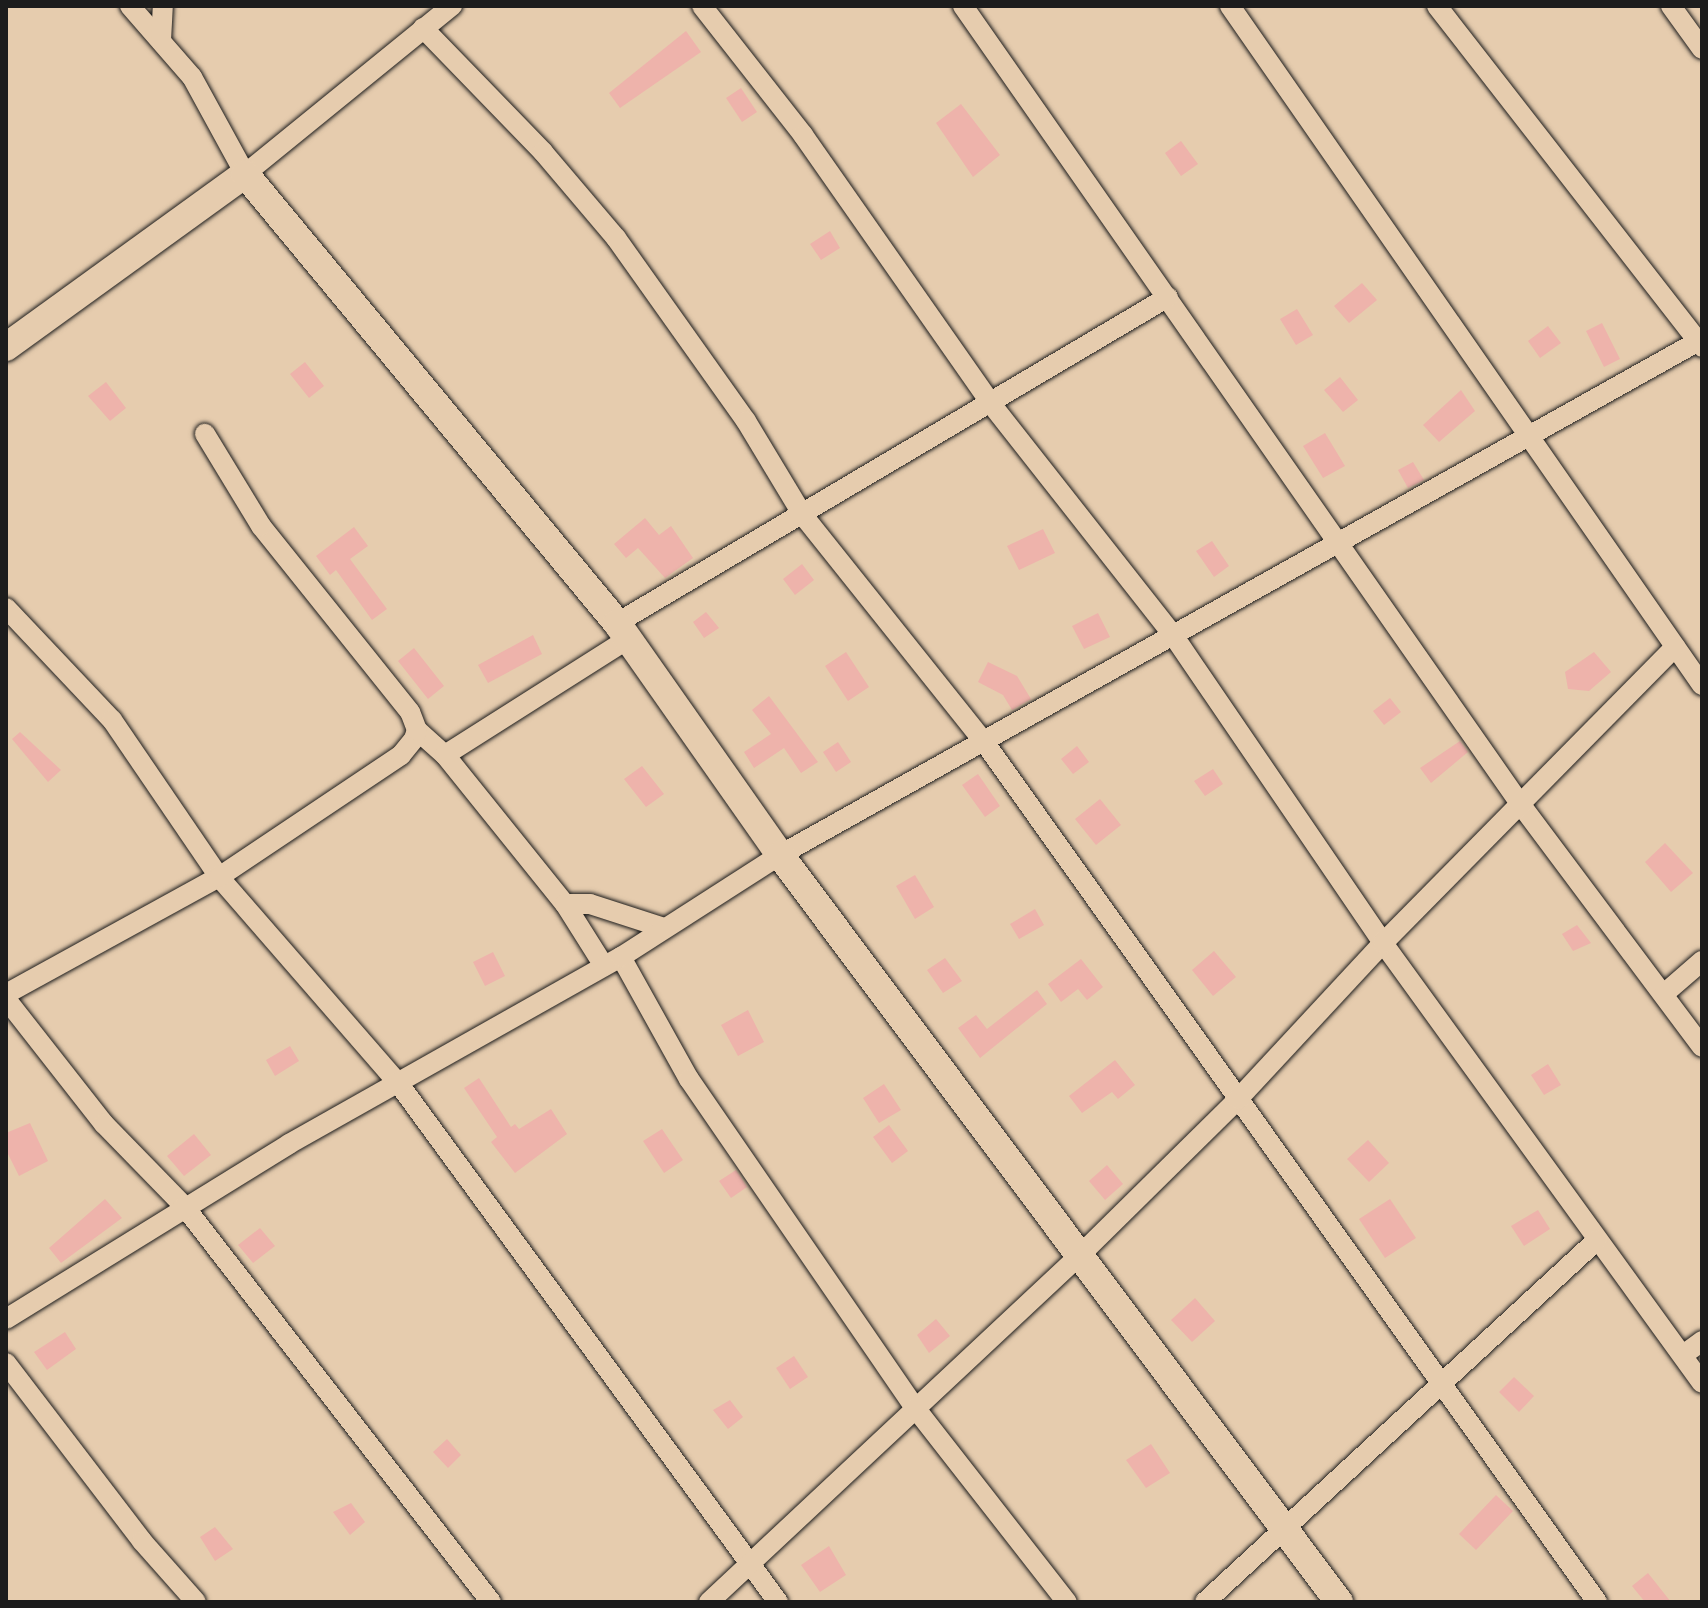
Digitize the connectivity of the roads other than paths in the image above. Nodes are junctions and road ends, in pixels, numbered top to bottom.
1 (130, 6) edge
2 (163, 6) edge
3 (452, 6) edge
4 (702, 6) edge
5 (963, 6) edge
6 (1230, 6) edge
7 (1437, 6) edge
8 (1676, 8) edge
9 (423, 28) junction
10 (161, 41) junction
11 (1702, 49) edge
12 (245, 174) junction
13 (1168, 297) junction
14 (1701, 342) edge
15 (6, 347) edge
16 (992, 405) junction
17 (205, 434) dead end
18 (1525, 435) junction
19 (802, 514) junction
20 (1339, 544) junction
21 (6, 608) edge
22 (622, 631) junction
23 (1173, 635) junction
24 (1675, 647) junction
25 (1702, 685) edge
26 (417, 730) junction
27 (985, 743) junction
28 (445, 755) junction
29 (1521, 805) junction
30 (780, 855) junction
31 (219, 877) junction
32 (565, 904) junction
33 (664, 928) junction
34 (1383, 943) junction
35 (612, 961) junction
36 (1702, 961) edge
37 (1665, 993) junction
38 (6, 997) edge
39 (1702, 1047) edge
40 (399, 1084) junction
41 (1238, 1099) junction
42 (184, 1206) junction
43 (1597, 1240) junction
44 (1081, 1254) junction
45 (6, 1319) edge
46 (1702, 1341) edge
47 (1683, 1355) junction
48 (6, 1363) edge
49 (1440, 1383) junction
50 (1702, 1383) edge
51 (916, 1409) junction
52 (1284, 1531) junction
53 (751, 1565) junction
54 (196, 1602) edge
55 (491, 1602) edge
56 (709, 1602) edge
57 (778, 1602) edge
58 (1067, 1602) edge
59 (1205, 1602) edge
60 (1339, 1602) edge
61 (1597, 1602) edge

1 - 10 street
2 - 10 street
3 - 9 street
4 - 16 street
5 - 13 street
6 - 18 street
7 - 14 street
8 - 11 street
9 - 12 street
9 - 19 street
10 - 12 street
12 - 15 street
12 - 22 street
13 - 16 street
13 - 20 street
14 - 18 street
16 - 19 street
16 - 23 street
17 - 26 street
18 - 20 street
18 - 24 street
19 - 22 street
19 - 27 street
20 - 23 street
20 - 29 street
21 - 31 street
22 - 28 street
22 - 30 street
23 - 27 street
23 - 34 street
24 - 25 street
24 - 29 street
26 - 28 street
26 - 31 street
27 - 30 street
27 - 41 street
28 - 32 street
29 - 34 street
29 - 37 street
30 - 33 street
30 - 44 street
31 - 38 street
31 - 40 street
32 - 33 street
32 - 35 street
33 - 35 street
34 - 41 street
34 - 43 street
35 - 40 street
35 - 51 street
36 - 37 street
37 - 39 street
38 - 42 street
40 - 42 street
40 - 53 street
41 - 44 street
41 - 49 street
42 - 45 street
42 - 55 street
43 - 47 street
43 - 49 street
44 - 51 street
44 - 52 street
46 - 47 street
47 - 50 street
48 - 54 street
49 - 52 street
49 - 61 street
51 - 53 street
51 - 58 street
52 - 59 street
52 - 60 street
53 - 56 street
53 - 57 street

